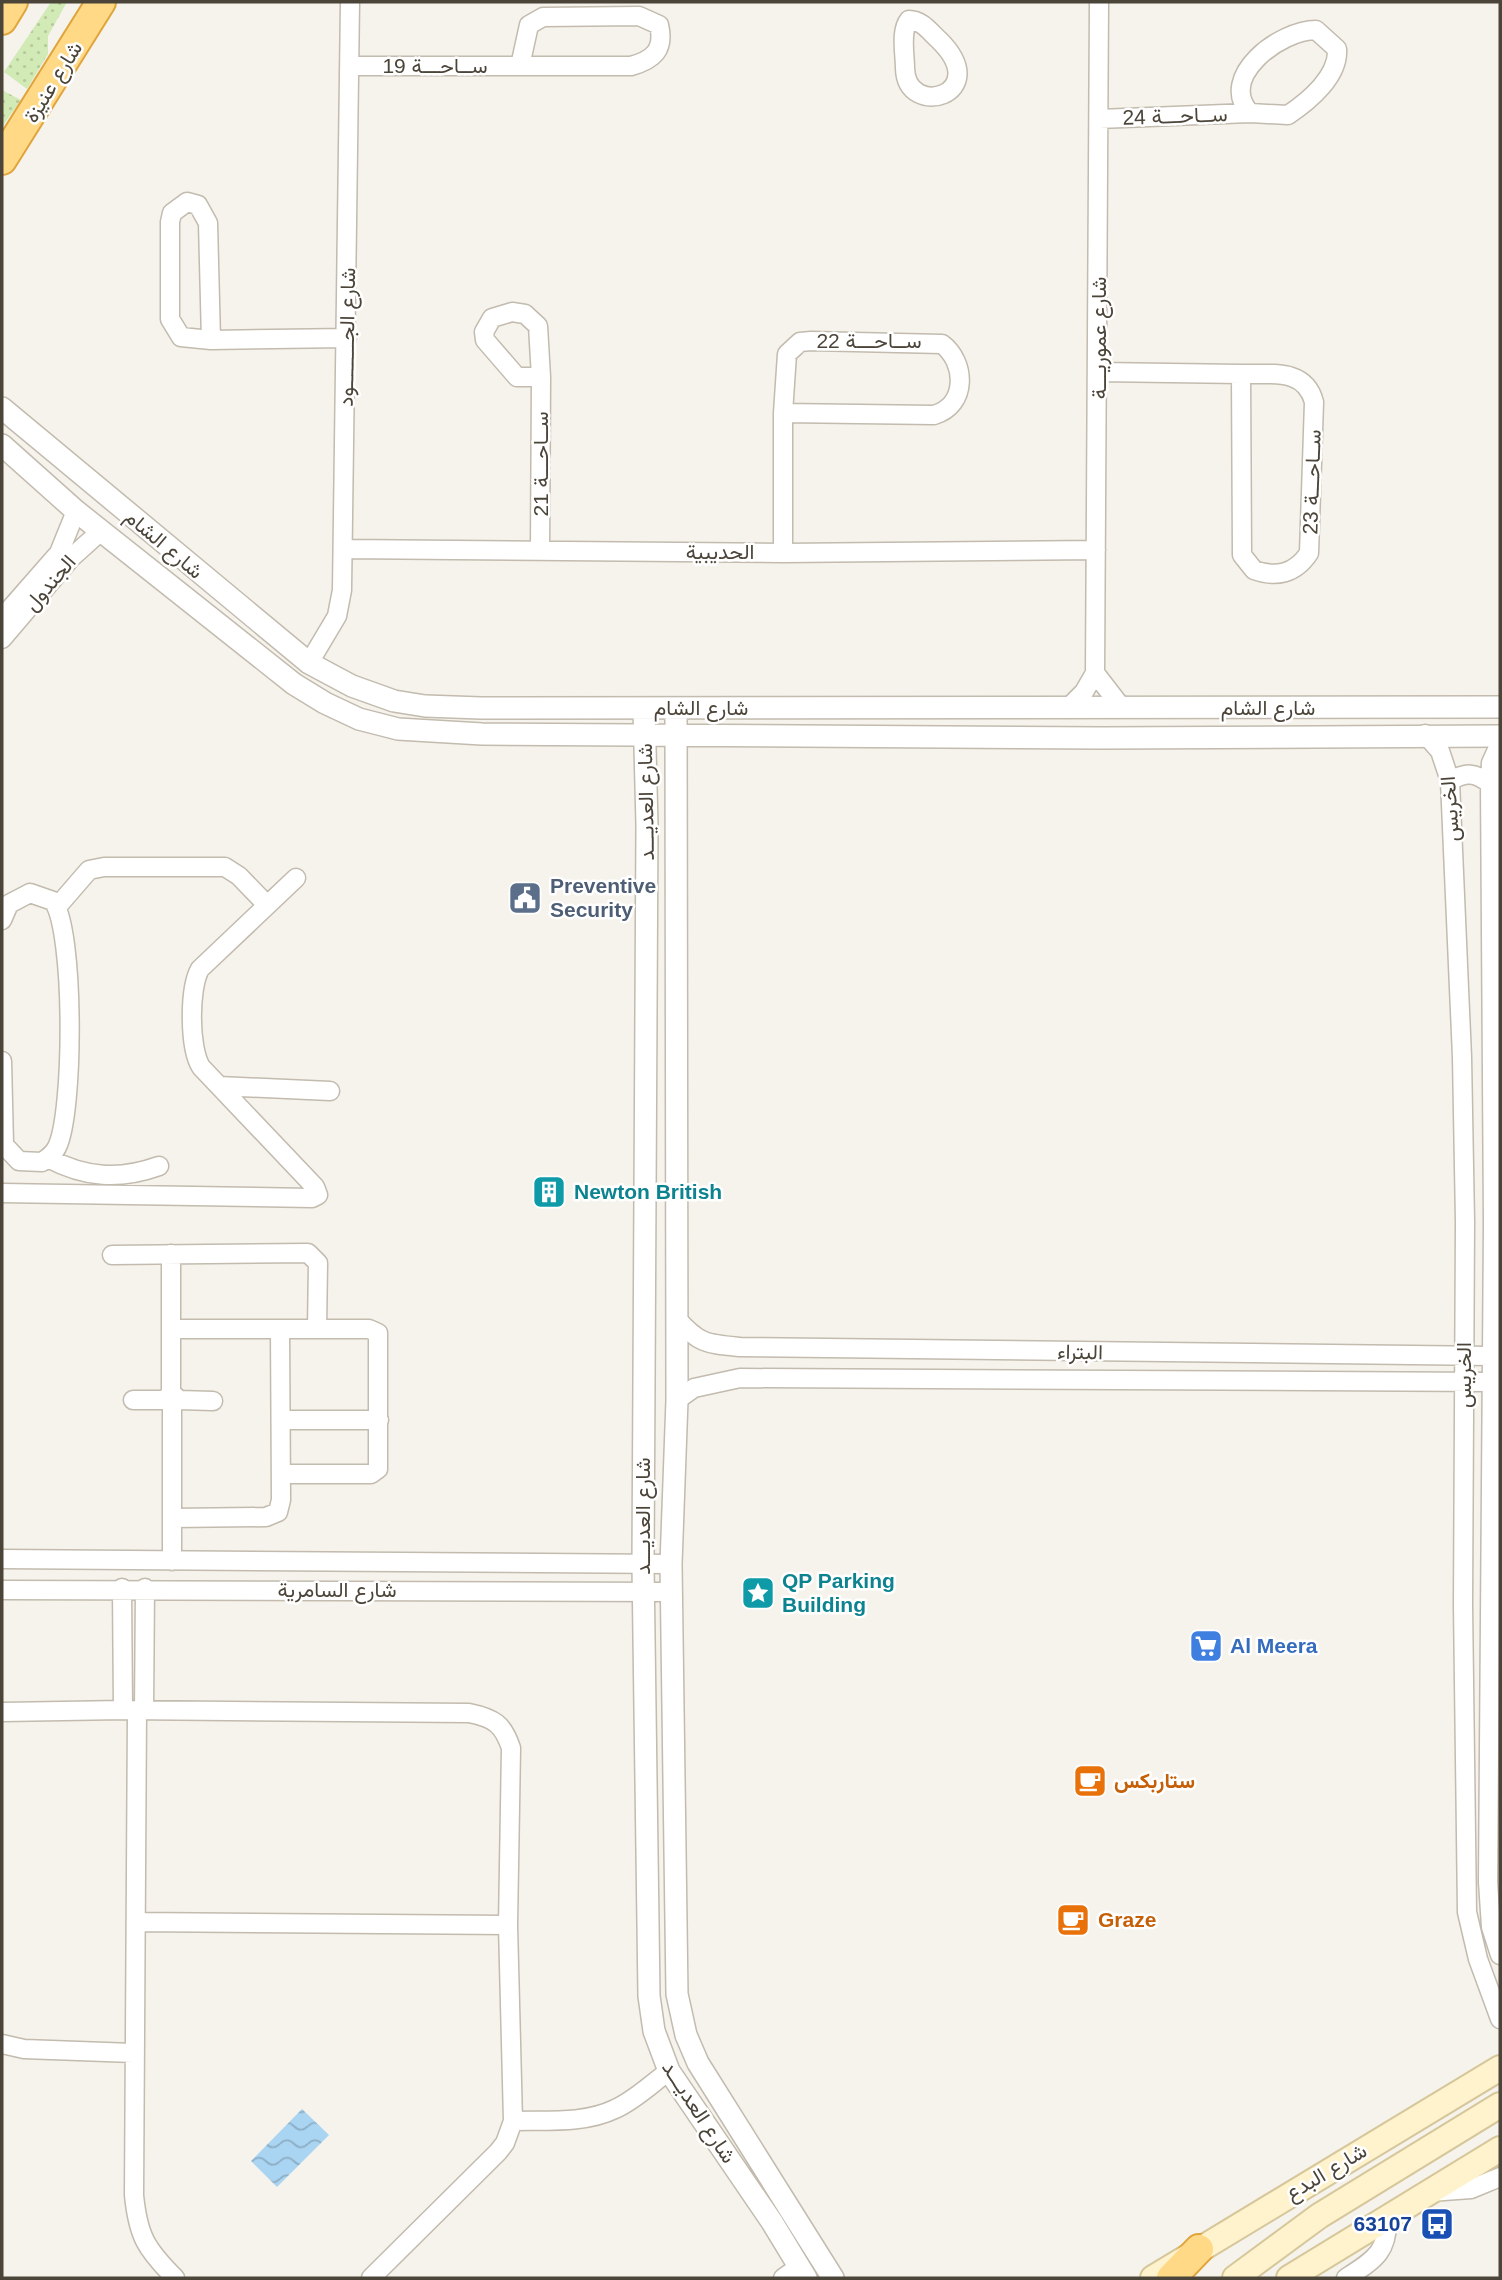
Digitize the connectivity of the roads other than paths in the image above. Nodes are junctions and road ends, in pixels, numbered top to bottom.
1 (13, 2) edge
2 (101, 2) edge
3 (350, 2) edge
4 (1099, 2) edge
5 (2, 20) edge
6 (350, 66) junction
7 (520, 66) junction
8 (1250, 113) junction
9 (1099, 119) junction
10 (2, 160) edge
11 (347, 338) junction
12 (211, 340) junction
13 (1099, 372) junction
14 (1241, 374) junction
15 (541, 377) dead end
16 (2, 408) edge
17 (783, 413) junction
18 (2, 445) edge
19 (76, 512) junction
20 (101, 531) junction
21 (345, 549) junction
22 (1096, 550) junction
23 (540, 551) junction
24 (783, 553) junction
25 (2, 618) edge
26 (2, 639) edge
27 (309, 663) junction
28 (1095, 673) junction
29 (1500, 707) edge
30 (676, 708) junction
31 (1068, 708) junction
32 (1122, 708) junction
33 (644, 709) junction
34 (1424, 734) junction
35 (645, 735) junction
36 (675, 735) junction
37 (1500, 736) edge
38 (1500, 743) edge
39 (1450, 781) junction
40 (1490, 784) junction
41 (296, 878) dead end
42 (267, 905) junction
43 (57, 907) junction
44 (2, 920) edge
45 (1497, 1059) edge
46 (2, 1061) edge
47 (219, 1086) junction
48 (1497, 1086) edge
49 (330, 1091) dead end
50 (48, 1158) junction
51 (159, 1166) dead end
52 (2, 1193) edge
53 (171, 1254) junction
54 (112, 1255) dead end
55 (677, 1319) junction
56 (173, 1329) junction
57 (280, 1329) junction
58 (317, 1329) junction
59 (1464, 1356) junction
60 (1492, 1356) junction
61 (1465, 1382) junction
62 (1492, 1382) junction
63 (133, 1400) dead end
64 (172, 1400) junction
65 (677, 1400) junction
66 (213, 1401) dead end
67 (281, 1420) junction
68 (379, 1420) junction
69 (281, 1474) junction
70 (172, 1518) junction
71 (1495, 1556) edge
72 (2, 1559) edge
73 (172, 1560) junction
74 (671, 1564) junction
75 (643, 1565) junction
76 (122, 1588) junction
77 (145, 1588) junction
78 (2, 1590) edge
79 (643, 1592) junction
80 (672, 1592) junction
81 (1494, 1629) edge
82 (135, 1710) junction
83 (2, 1712) edge
84 (136, 1922) junction
85 (508, 1925) junction
86 (1500, 1955) edge
87 (1500, 2019) edge
88 (2, 2044) edge
89 (133, 2053) junction
90 (1500, 2068) edge
91 (668, 2071) junction
92 (1500, 2105) edge
93 (513, 2121) junction
94 (1500, 2149) edge
95 (1500, 2177) edge
96 (1427, 2192) junction
97 (1387, 2216) junction
98 (1199, 2249) junction
99 (796, 2274) edge
100 (175, 2278) edge
101 (372, 2278) edge
102 (833, 2278) edge
103 (1153, 2278) edge
104 (1171, 2278) edge
105 (1235, 2278) edge
106 (1289, 2278) edge
107 (1346, 2278) edge

1 - 5 highway
2 - 10 highway, شارع عنيزة
3 - 6 street, شارع الجــــــــود
4 - 9 street, شارع عموريـــة
6 - 7 street, ســاحـــة 19
6 - 11 street, شارع الجــــــــود
7 - 7 street, ســاحـــة 19
8 - 8 street, ســاحـــة 24
8 - 9 street, ســاحـــة 24
9 - 13 street, شارع عموريـــة
11 - 12 street
11 - 21 street, شارع الجــــــــود
12 - 12 street
13 - 14 street, ســاحـــة 23
13 - 22 street, شارع عموريـــة
14 - 14 street, ســاحـــة 23
15 - 23 street, ســاحـــة 21
16 - 27 street, شارع الشام
17 - 17 street, ســاحـــة 22
17 - 24 street, ســاحـــة 22
18 - 19 street, شارع الشام
19 - 20 street, شارع الشام
19 - 25 street, الجندول
20 - 26 street, الجندول
20 - 35 street, شارع الشام
21 - 23 street, الحديبية
21 - 27 street, شارع الجــــــــود
22 - 24 street, الحديبية
22 - 28 street, شارع عموريـــة
23 - 24 street, الحديبية
27 - 33 street, شارع الشام
28 - 31 street
28 - 32 street
29 - 32 street, شارع الشام
30 - 31 street, شارع الشام
30 - 33 street, شارع الشام
30 - 36 street, شارع العديـــد
31 - 32 street, شارع الشام
33 - 35 street, شارع العديـــد
34 - 36 street, شارع الشام
34 - 37 street, شارع الشام
34 - 39 street, الخريس
35 - 36 street, شارع الشام
35 - 75 street, شارع العديـــد
36 - 55 street, شارع العديـــد
38 - 40 street, الخريس
39 - 40 street
39 - 59 street, الخريس
40 - 45 street, الخريس
41 - 42 street
42 - 43 street
42 - 47 street
43 - 44 street
43 - 50 street
45 - 48 street, الخريس
46 - 50 street
47 - 49 street
47 - 52 street
48 - 60 street, الخريس
50 - 51 street
53 - 54 street
53 - 56 street
53 - 58 street
55 - 59 street, البتراء
55 - 65 street, شارع العديـــد
56 - 57 street
56 - 64 street
57 - 58 street
57 - 67 street
58 - 68 street
59 - 60 street, البتراء
59 - 61 street, الخريس
60 - 62 street, الخريس
61 - 62 street, البتراء
61 - 65 street, البتراء
61 - 87 street, الخريس
62 - 71 street, الخريس
63 - 64 street
64 - 66 street
64 - 70 street
65 - 74 street, شارع العديـــد
67 - 68 street
67 - 69 street
68 - 69 street
69 - 70 street
70 - 73 street
71 - 81 street, الخريس
72 - 73 street, شارع السامرية
73 - 75 street, شارع السامرية
74 - 75 street, شارع السامرية
74 - 80 street, شارع العديـــد
75 - 79 street, شارع العديـــد
76 - 77 street, شارع السامرية
76 - 78 street, شارع السامرية
76 - 82 street
77 - 79 street, شارع السامرية
77 - 82 street
79 - 80 street, شارع السامرية
79 - 91 street, شارع العديـــد
80 - 102 street, شارع العديـــد
81 - 86 street, الخريس
82 - 83 street
82 - 84 street
82 - 85 street
84 - 85 street
84 - 89 street
85 - 93 street
88 - 89 street
89 - 100 street
90 - 98 main road, شارع البدع
91 - 93 street
91 - 99 street, شارع العديـــد
92 - 105 main road
93 - 101 street
94 - 96 main road
95 - 96 street
96 - 97 main road
97 - 106 main road
97 - 107 street
98 - 103 main road, شارع البدع
98 - 104 highway

